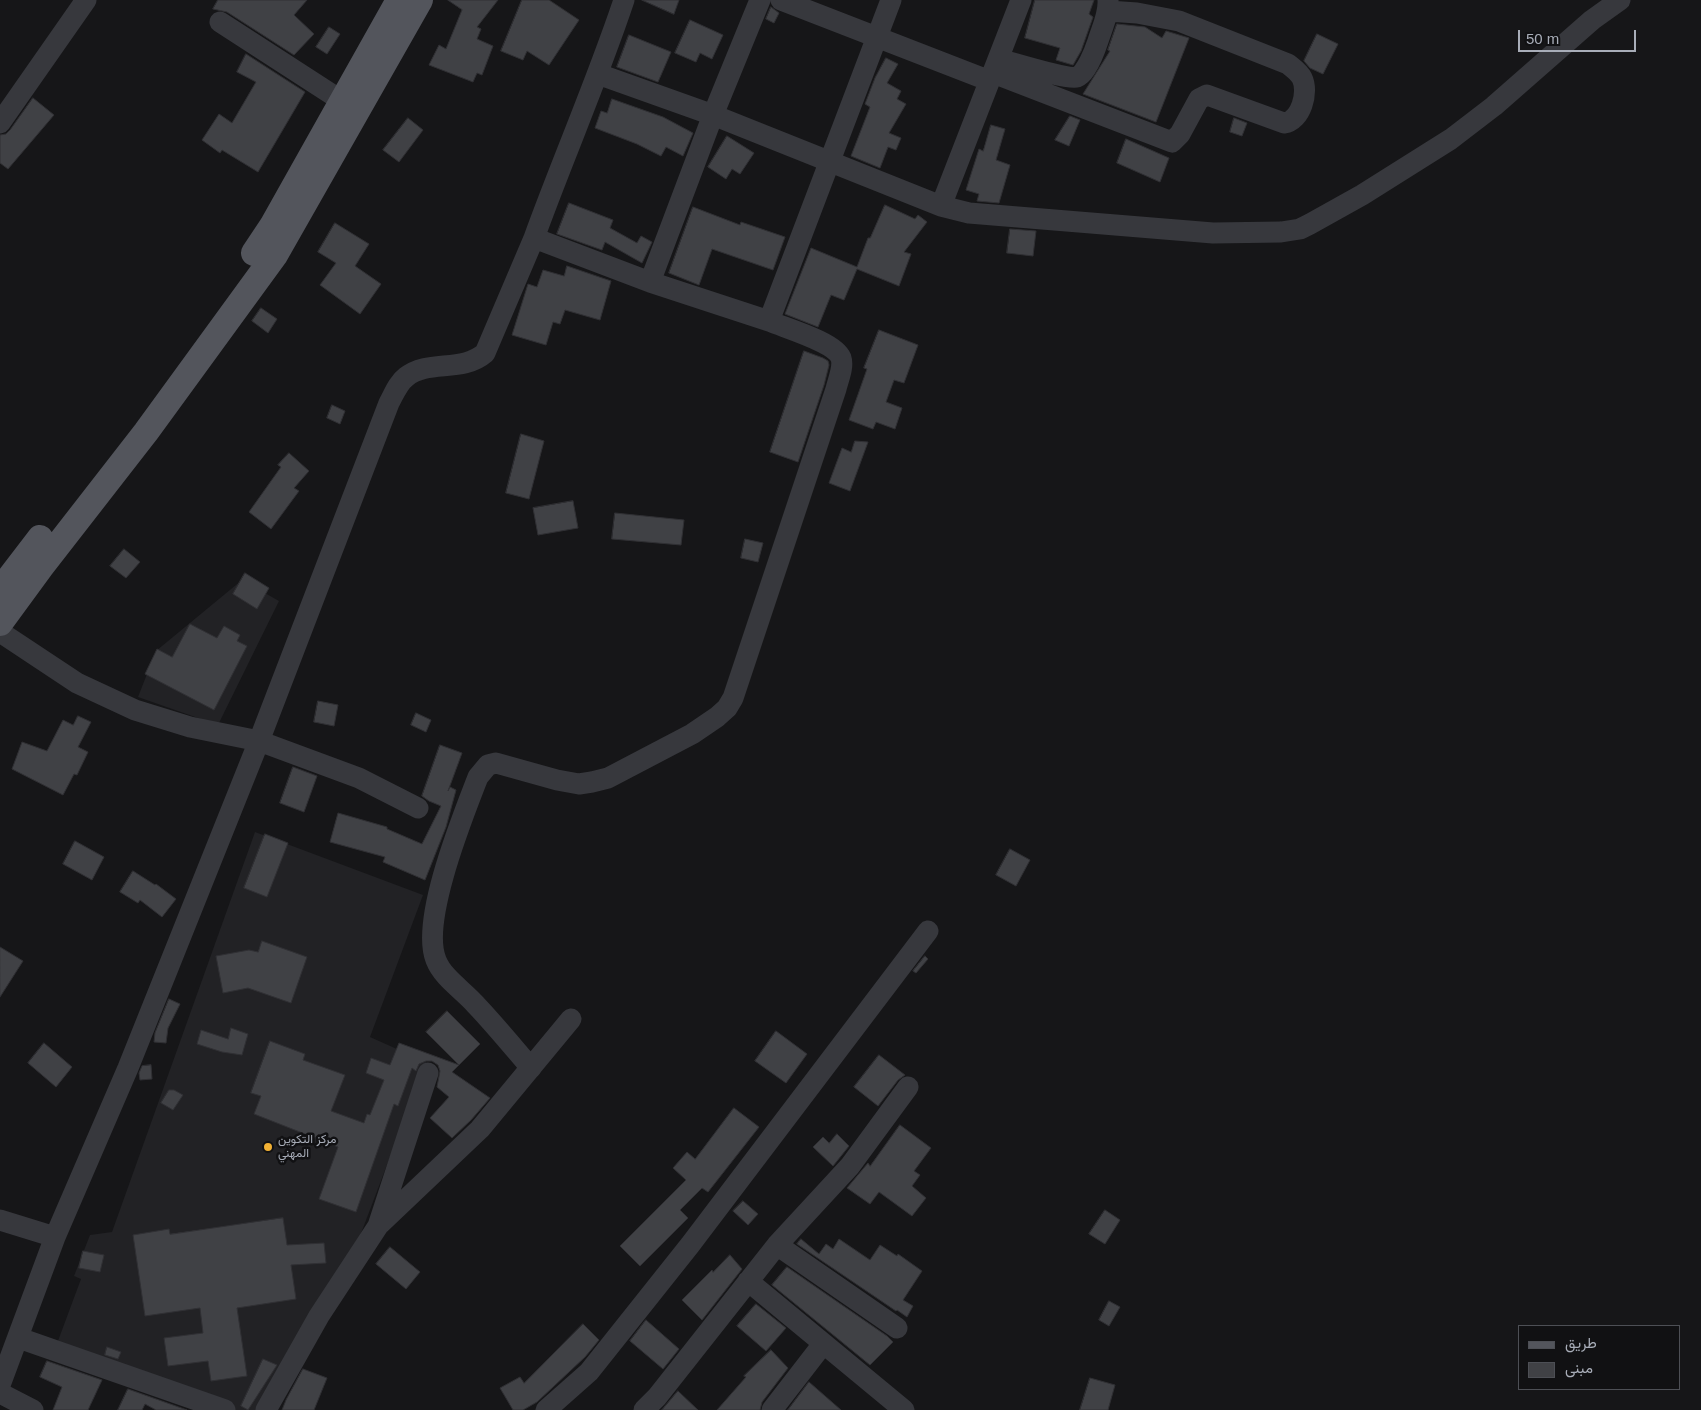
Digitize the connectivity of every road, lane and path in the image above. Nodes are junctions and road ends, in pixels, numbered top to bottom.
1 (86, 0) edge
2 (399, 0) edge
3 (420, 0) edge
4 (624, 0) edge
5 (760, 0) edge
6 (781, 0) edge
7 (891, 0) edge
8 (1021, 0) edge
9 (1620, 0) edge
10 (1108, 5) edge
11 (220, 22) dead end
12 (877, 38) junction
13 (994, 71) junction
14 (598, 74) junction
15 (342, 100) junction
16 (713, 115) junction
17 (0, 123) edge
18 (830, 162) junction
19 (941, 206) junction
20 (534, 238) junction
21 (650, 282) junction
22 (769, 321) junction
23 (0, 590) edge
24 (0, 623) edge
25 (0, 632) edge
26 (259, 740) junction
27 (418, 808) dead end
28 (928, 930) dead end
29 (571, 1018) dead end
30 (531, 1068) junction
31 (428, 1074) dead end
32 (908, 1087) dead end
33 (0, 1220) edge
34 (378, 1226) junction
35 (55, 1237) junction
36 (777, 1246) junction
37 (748, 1281) junction
38 (897, 1328) dead end
39 (18, 1338) junction
40 (824, 1344) junction
41 (0, 1385) edge
42 (0, 1393) edge
43 (33, 1410) edge
44 (225, 1410) edge
45 (266, 1410) edge
46 (546, 1410) edge
47 (644, 1410) edge
48 (772, 1410) edge
49 (904, 1410) edge

1 - 17 street
2 - 15 main road
3 - 24 main road
4 - 14 street
5 - 16 street
6 - 12 street
7 - 12 street
8 - 13 street
9 - 19 street
10 - 13 street
10 - 13 street
11 - 15 street
12 - 13 street
12 - 18 street
13 - 19 street
14 - 16 street
14 - 20 street
15 - 23 main road
16 - 18 street
16 - 21 street
18 - 19 street
18 - 22 street
20 - 21 street
20 - 26 street
21 - 22 street
22 - 30 street
25 - 26 street
26 - 27 street
26 - 35 street
28 - 46 street
29 - 30 street
30 - 34 street
31 - 34 street
32 - 36 street
33 - 35 street
34 - 45 street
35 - 39 street
36 - 37 street
36 - 38 street
37 - 40 street
37 - 47 street
39 - 41 street
39 - 44 street
40 - 48 street
40 - 49 street
42 - 43 street

